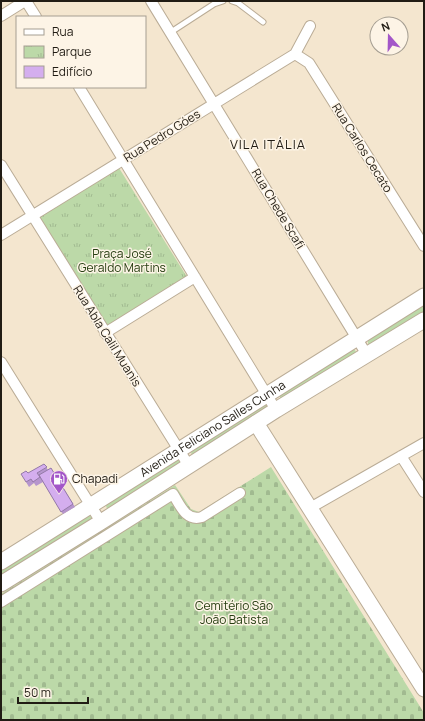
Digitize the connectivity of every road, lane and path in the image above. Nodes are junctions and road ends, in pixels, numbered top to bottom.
1 (26, 1) edge
2 (224, 1) edge
3 (232, 1) edge
4 (154, 2) edge
5 (1, 16) edge
6 (35, 16) edge
7 (263, 22) dead end
8 (310, 26) dead end
9 (171, 32) junction
10 (295, 54) junction
11 (80, 88) edge
12 (214, 104) junction
13 (123, 160) junction
14 (1, 165) edge
15 (32, 216) junction
16 (1, 235) edge
17 (424, 246) edge
18 (194, 277) junction
19 (424, 296) edge
20 (424, 320) edge
21 (105, 333) junction
22 (357, 338) junction
23 (368, 355) junction
24 (1, 362) edge
25 (266, 395) junction
26 (276, 410) junction
27 (256, 423) junction
28 (424, 443) edge
29 (179, 450) junction
30 (401, 456) junction
31 (189, 466) junction
32 (424, 492) edge
33 (240, 493) dead end
34 (91, 507) junction
35 (310, 508) junction
36 (101, 522) junction
37 (1, 562) edge
38 (1, 584) edge
39 (1, 602) edge
40 (424, 689) edge

1 - 5 street
1 - 6 street
2 - 9 lane
3 - 7 lane
4 - 9 street, Rua Chede Scafi
8 - 10 street
9 - 12 street, Rua Chede Scafi
10 - 12 street, Rua Pedro Góes
10 - 17 street, Rua Carlos Cecato
11 - 13 street
12 - 13 street, Rua Pedro Góes
12 - 22 street, Rua Chede Scafi
13 - 15 street, Rua Pedro Góes
13 - 18 street
14 - 15 street, Rua Abla Calil Muanis
15 - 16 street, Rua Pedro Góes
15 - 21 street, Rua Abla Calil Muanis
18 - 21 street
18 - 25 street
19 - 22 main road, Avenida Feliciano Salles Cunha
20 - 23 main road, Avenida Feliciano Salles Cunha
21 - 29 street, Rua Abla Calil Muanis
22 - 23 street, Rua Chede Scafi
22 - 25 main road, Avenida Feliciano Salles Cunha
23 - 26 main road, Avenida Feliciano Salles Cunha
24 - 34 street
25 - 26 street
25 - 29 main road, Avenida Feliciano Salles Cunha
26 - 27 main road, Avenida Feliciano Salles Cunha
27 - 31 main road, Avenida Feliciano Salles Cunha
27 - 35 main road
28 - 30 street
29 - 31 street, Rua Abla Calil Muanis
29 - 34 main road, Avenida Feliciano Salles Cunha
30 - 32 street
30 - 35 street
31 - 36 main road, Avenida Feliciano Salles Cunha
33 - 39 street
34 - 36 street
34 - 37 main road, Avenida Feliciano Salles Cunha
35 - 40 main road
36 - 38 main road, Avenida Feliciano Salles Cunha

